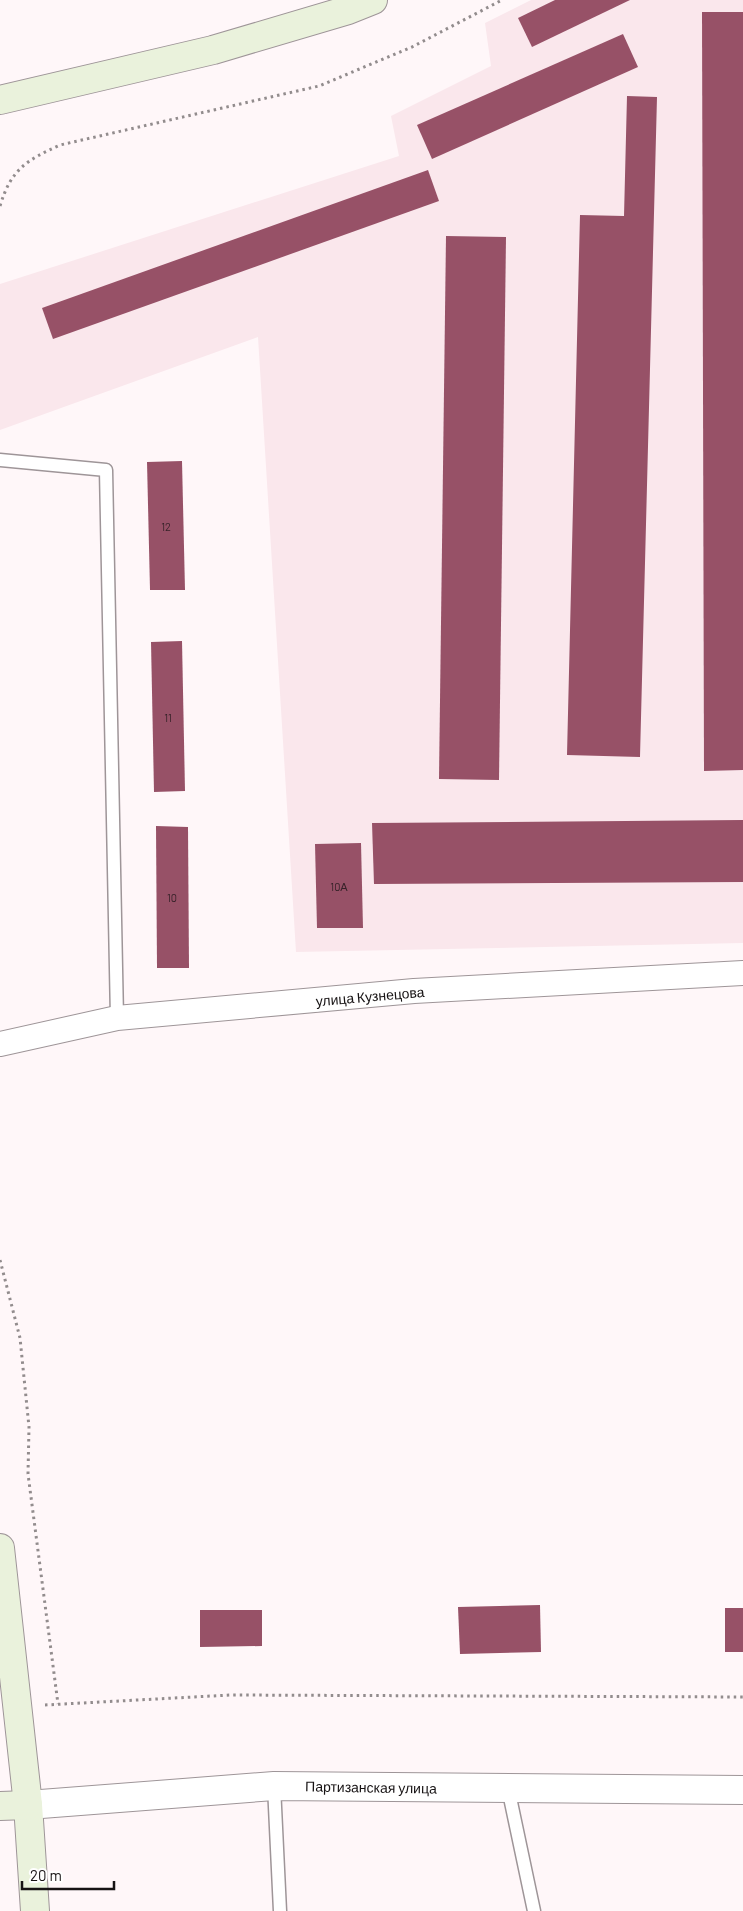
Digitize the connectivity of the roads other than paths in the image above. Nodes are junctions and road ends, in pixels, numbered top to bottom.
1 (373, 0) edge
2 (0, 100) edge
3 (0, 460) edge
4 (743, 973) edge
5 (117, 1018) junction
6 (0, 1044) edge
7 (0, 1548) edge
8 (274, 1786) junction
9 (508, 1788) junction
10 (743, 1790) edge
11 (0, 1806) edge
12 (28, 1806) junction
13 (35, 1911) edge
14 (280, 1911) edge
15 (534, 1911) edge

1 - 2 main road
3 - 5 lane
4 - 5 street, улица Кузнецова
5 - 6 street, улица Кузнецова
7 - 12 main road
8 - 9 street, Партизанская улица
8 - 12 street, Партизанская улица
8 - 14 lane
9 - 10 street, Партизанская улица
9 - 15 lane
11 - 12 main road, Партизанская улица
12 - 13 main road

